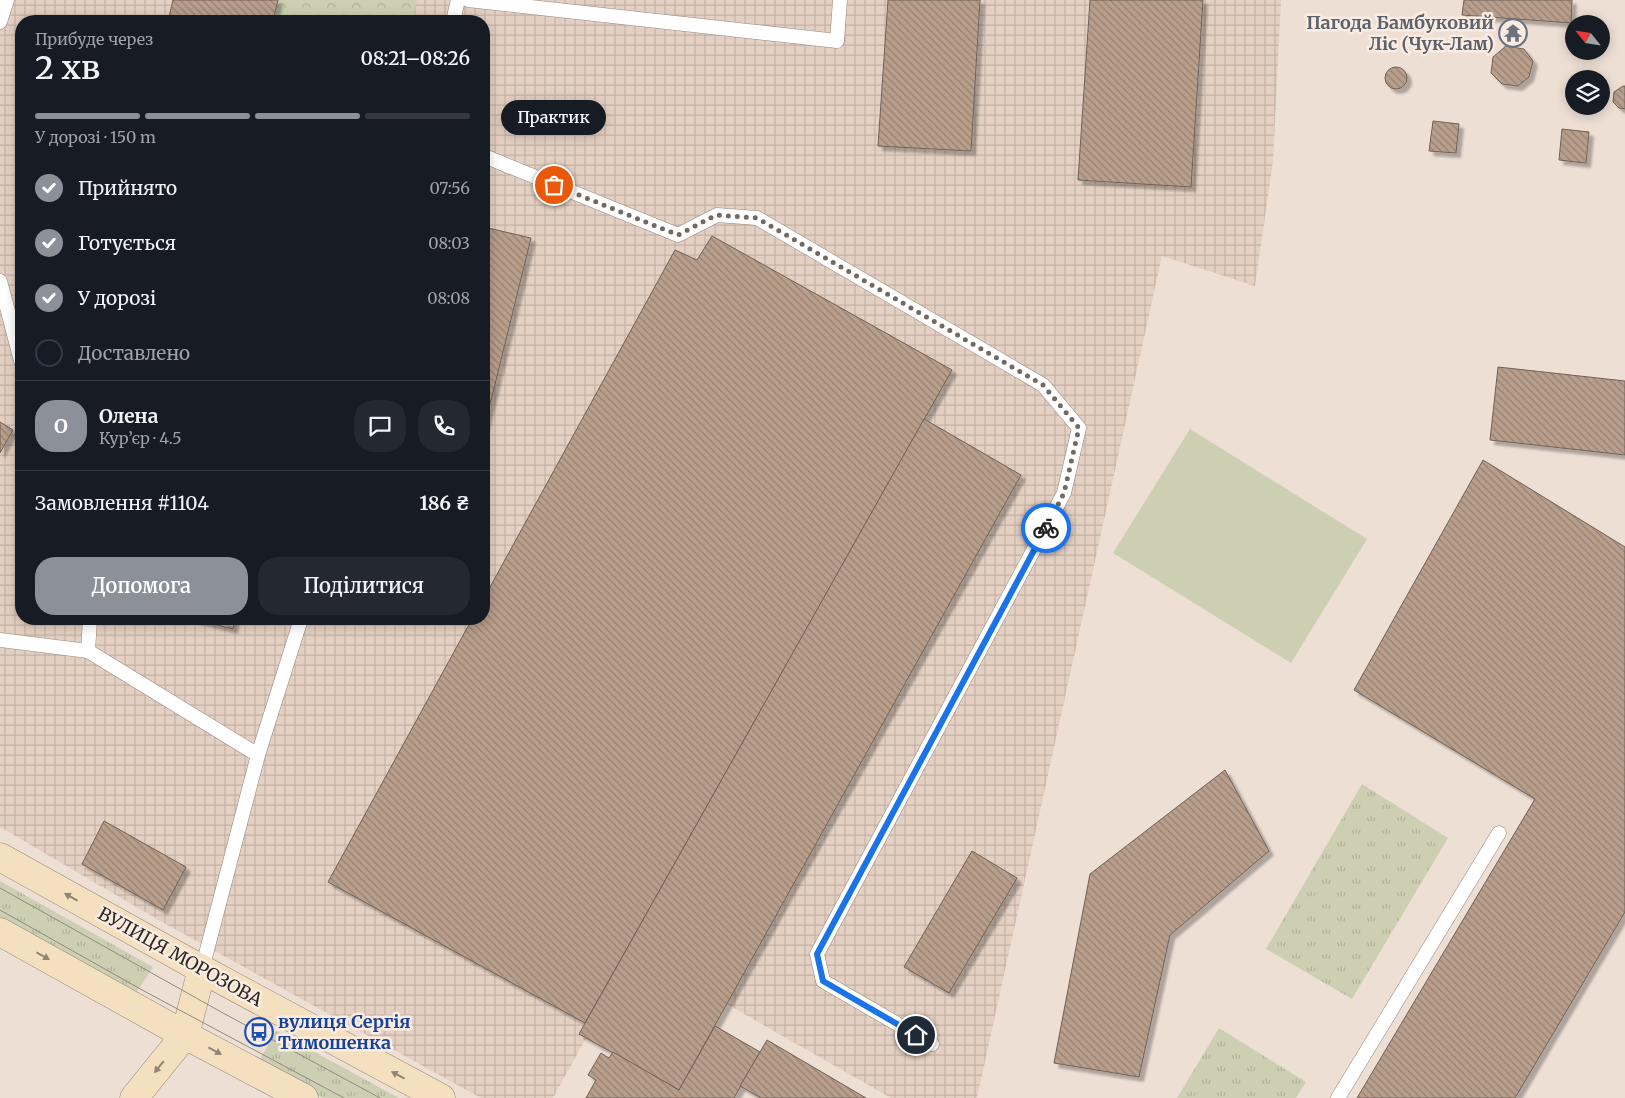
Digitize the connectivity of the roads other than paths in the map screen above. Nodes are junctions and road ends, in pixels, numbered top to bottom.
1 (7, 0) edge
2 (458, 0) edge
3 (468, 0) edge
4 (840, 0) edge
5 (454, 15) edge
6 (0, 22) edge
7 (490, 158) edge
8 (0, 280) edge
9 (15, 338) edge
10 (90, 625) edge
11 (299, 625) edge
12 (0, 640) edge
13 (88, 651) junction
14 (258, 755) junction
15 (1499, 833) dead end
16 (0, 857) edge
17 (0, 932) edge
18 (202, 969) junction
19 (185, 1035) junction
20 (932, 1044) dead end
21 (134, 1098) edge
22 (304, 1098) edge
23 (441, 1098) edge
24 (1338, 1098) edge

1 - 6 lane
2 - 5 lane
3 - 4 lane
7 - 20 lane
8 - 9 lane
10 - 13 lane
11 - 14 lane
12 - 13 lane
13 - 14 lane
14 - 18 lane
15 - 24 lane
18 -> 16 main road, ВУЛИЦЯ МОРОЗОВА
17 -> 19 main road
18 - 19 main road
23 -> 18 main road, ВУЛИЦЯ МОРОЗОВА
19 -> 21 main road
19 -> 22 main road

